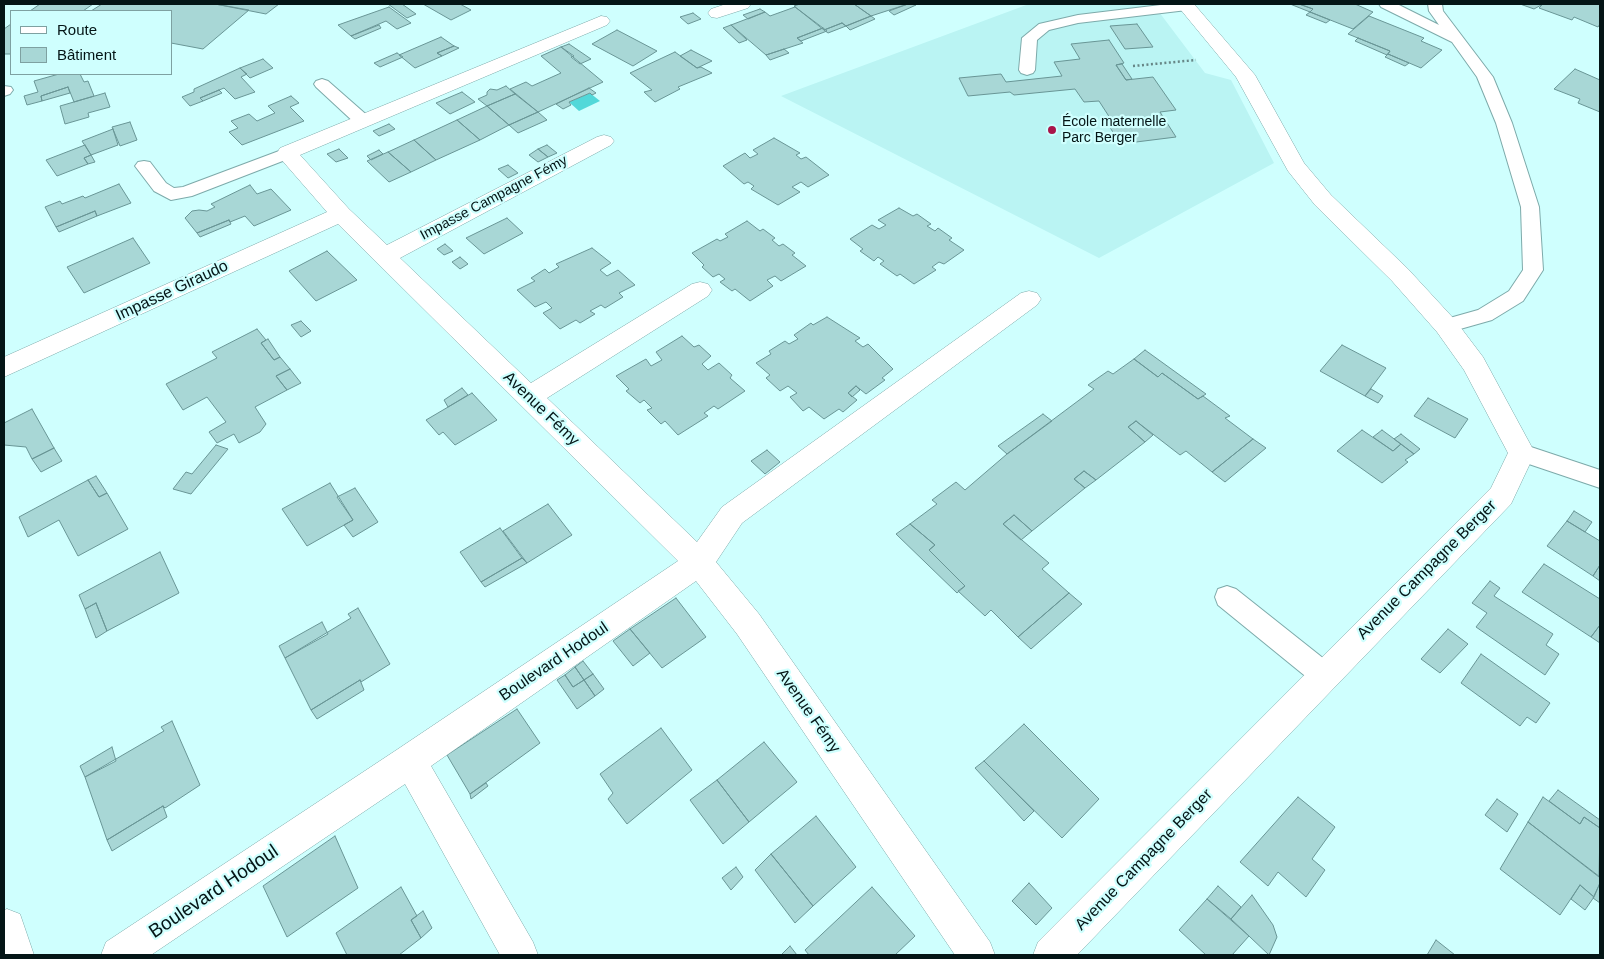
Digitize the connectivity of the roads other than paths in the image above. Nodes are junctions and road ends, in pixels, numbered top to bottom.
1 (742, 4) edge
2 (1386, 4) edge
3 (1434, 4) edge
4 (1186, 5) edge
5 (717, 13) dead end
6 (600, 21) dead end
7 (1457, 40) junction
8 (1027, 70) dead end
9 (322, 84) dead end
10 (363, 121) junction
11 (604, 141) dead end
12 (287, 153) junction
13 (144, 166) dead end
14 (341, 214) junction
15 (384, 256) junction
16 (700, 290) dead end
17 (1029, 299) dead end
18 (1446, 326) junction
19 (4, 368) edge
20 (529, 397) junction
21 (1522, 453) junction
22 (1600, 479) edge
23 (699, 563) junction
24 (1227, 597) dead end
25 (1324, 675) junction
26 (410, 761) junction
27 (4, 929) edge
28 (968, 951) edge
29 (16, 955) edge
30 (119, 955) edge
31 (520, 955) edge
32 (1051, 955) edge

1 - 5 street
2 - 7 lane
3 - 7 lane
4 - 8 lane
4 - 18 street
6 - 10 street
7 - 18 lane
9 - 10 lane
10 - 12 street
11 - 15 street, Impasse Campagne Fémy
12 - 13 lane
12 - 14 street, Avenue Fémy
14 - 15 street, Avenue Fémy
14 - 19 street, Impasse Giraudo
15 - 20 street, Avenue Fémy
16 - 20 street
17 - 23 street
18 - 21 street
20 - 23 street, Avenue Fémy
21 - 22 lane
21 - 25 street, Avenue Campagne Berger
23 - 26 street, Boulevard Hodoul
23 - 28 street, Avenue Fémy
24 - 25 lane
25 - 32 street, Avenue Campagne Berger
26 - 30 street, Boulevard Hodoul
26 - 31 street
27 - 29 street

